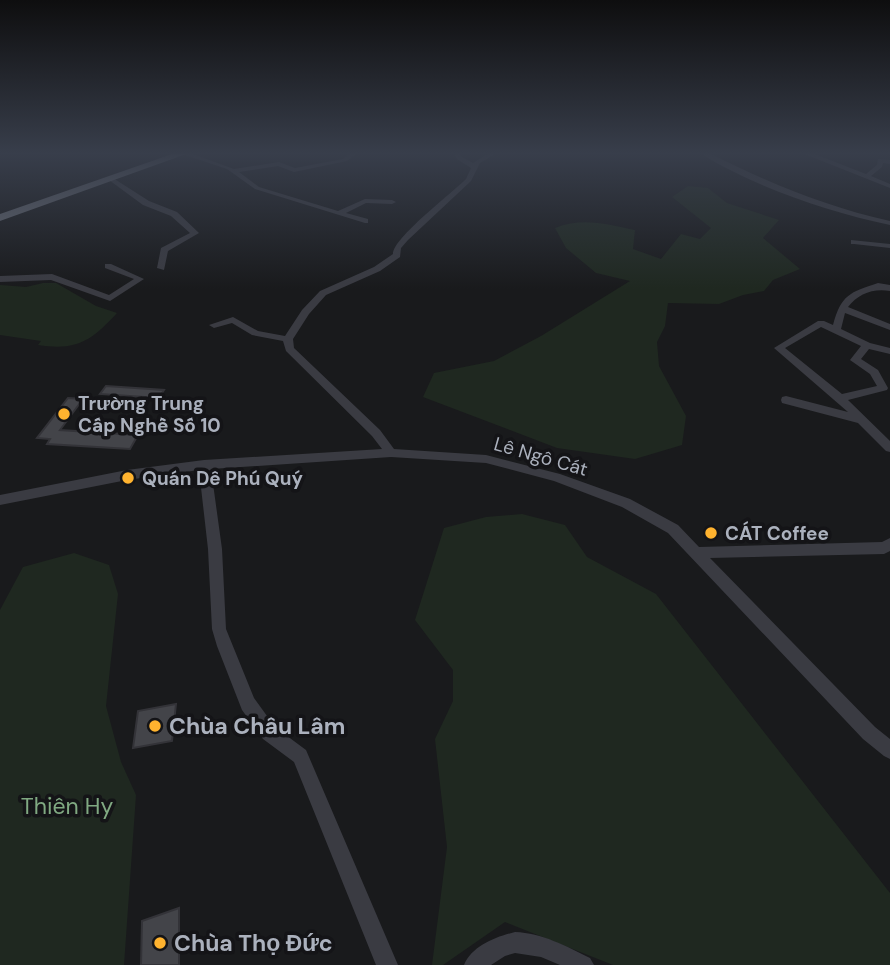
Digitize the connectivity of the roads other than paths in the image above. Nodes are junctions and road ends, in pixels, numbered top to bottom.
1 (52, 198) edge
2 (139, 198) edge
3 (294, 198) edge
4 (450, 198) edge
5 (798, 198) edge
6 (392, 202) dead end
7 (3, 214) edge
8 (339, 214) junction
9 (365, 221) dead end
10 (890, 223) edge
11 (853, 242) dead end
12 (890, 246) edge
13 (108, 266) dead end
14 (161, 268) dead end
15 (0, 279) edge
16 (890, 288) edge
17 (842, 308) junction
18 (214, 325) dead end
19 (890, 327) edge
20 (837, 328) junction
21 (288, 339) junction
22 (867, 345) junction
23 (890, 351) edge
24 (840, 398) junction
25 (786, 400) dead end
26 (859, 419) junction
27 (890, 448) edge
28 (391, 453) junction
29 (204, 465) junction
30 (0, 500) edge
31 (890, 544) edge
32 (698, 553) junction
33 (890, 750) edge
34 (387, 965) edge
35 (475, 965) edge
36 (583, 965) edge

1 - 7 highway
2 - 14 street
3 - 8 street
4 - 21 street
5 - 10 street
6 - 8 street
8 - 9 street
11 - 12 street
13 - 15 street
16 - 17 street
17 - 19 street
17 - 20 street
18 - 21 street
20 - 22 street
20 - 24 street
21 - 28 street
22 - 23 street
22 - 24 street
24 - 26 street
25 - 26 street
26 - 27 street
28 - 29 street, Lê Ngô Cát
28 - 32 street, Lê Ngô Cát
29 - 30 street, Lê Ngô Cát
29 - 34 street
31 - 32 street
32 - 33 street, Lê Ngô Cát
35 - 36 street

